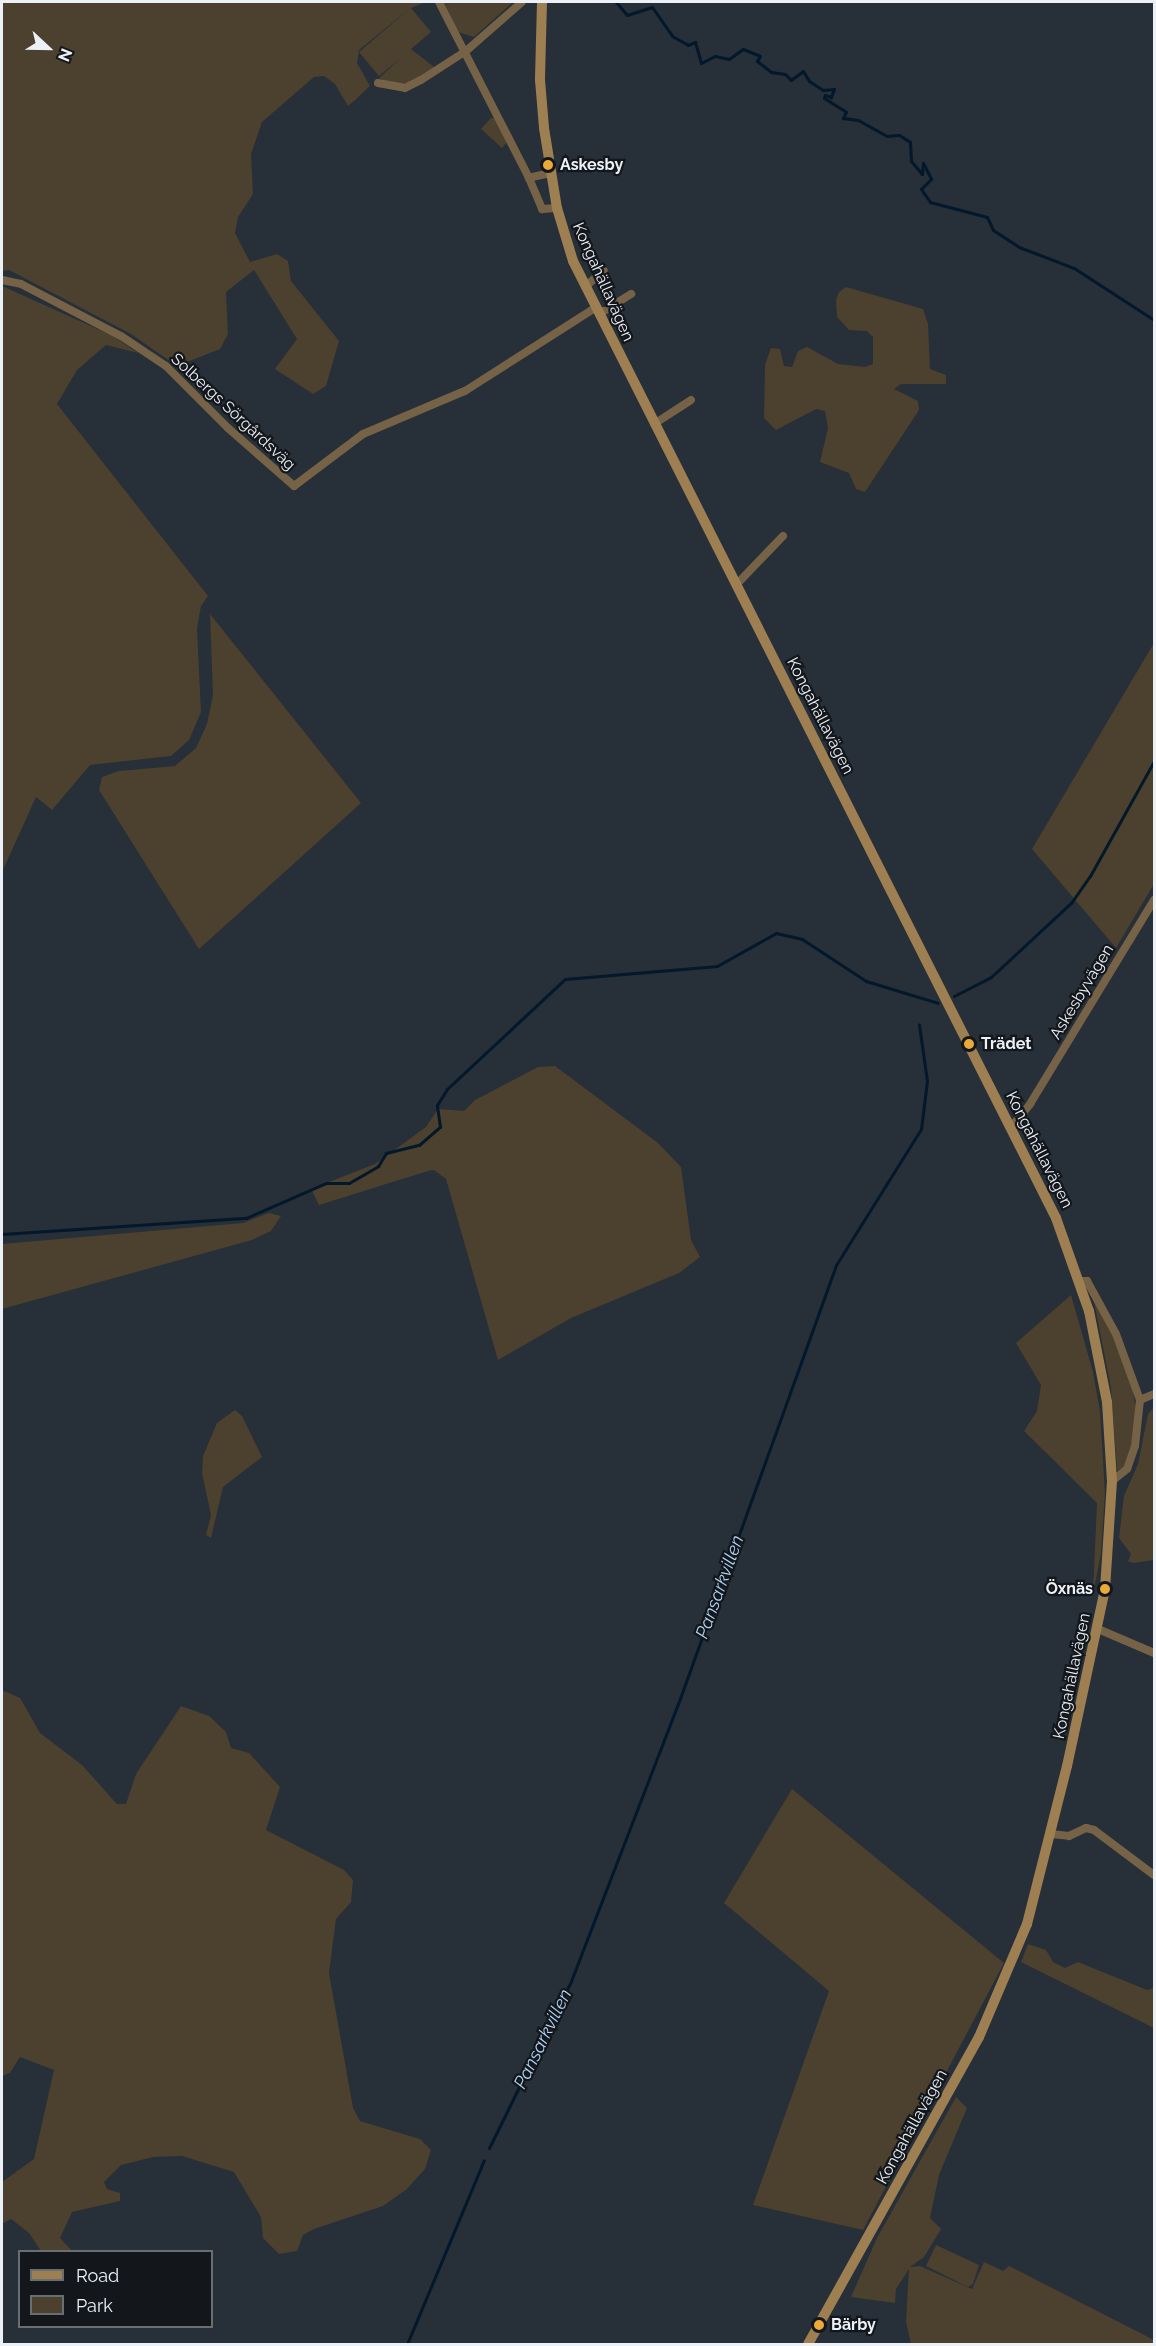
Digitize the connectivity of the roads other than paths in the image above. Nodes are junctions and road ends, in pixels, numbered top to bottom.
1 (439, 2) edge
2 (522, 2) edge
3 (542, 2) edge
4 (466, 51) junction
5 (378, 83) dead end
6 (550, 173) junction
7 (529, 178) junction
8 (556, 208) junction
9 (604, 270) dead end
10 (2, 280) edge
11 (585, 287) junction
12 (631, 294) dead end
13 (597, 311) junction
14 (691, 400) dead end
15 (654, 424) junction
16 (783, 536) dead end
17 (736, 585) junction
18 (1155, 900) edge
19 (1011, 1127) junction
20 (1081, 1281) junction
21 (1155, 1394) edge
22 (1140, 1400) junction
23 (1112, 1481) junction
24 (1098, 1629) junction
25 (1155, 1653) edge
26 (1051, 1834) junction
27 (1155, 1875) edge
28 (808, 2344) edge

1 - 4 street
2 - 4 street
3 - 6 street, Kongahällavägen
4 - 5 street
4 - 7 street
6 - 7 street
6 - 8 street, Kongahällavägen
7 - 8 street
8 - 11 street, Kongahällavägen
9 - 11 street
10 - 13 street, Solbergs Sörgårdsväg
11 - 13 street, Kongahällavägen
12 - 13 street
13 - 15 street, Kongahällavägen
14 - 15 street
15 - 17 street, Kongahällavägen
16 - 17 street
17 - 19 street, Kongahällavägen
18 - 19 street, Askesbyvägen
19 - 20 street, Kongahällavägen
20 - 22 street
20 - 23 street, Kongahällavägen
21 - 22 street
22 - 23 street
23 - 24 street, Kongahällavägen
24 - 25 street
24 - 26 street, Kongahällavägen
26 - 27 street
26 - 28 street, Kongahällavägen

